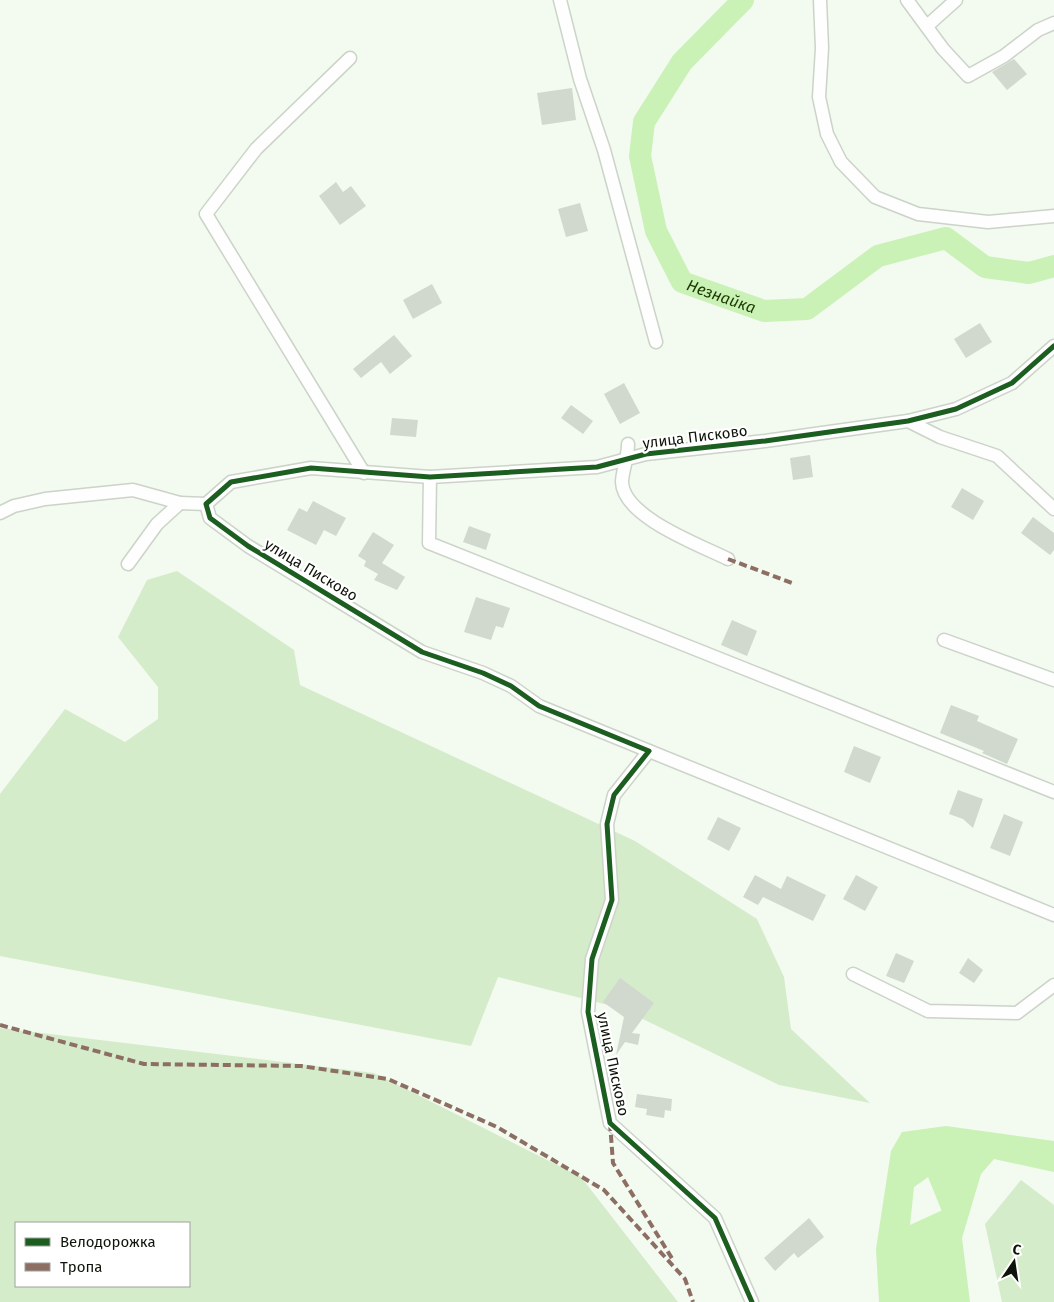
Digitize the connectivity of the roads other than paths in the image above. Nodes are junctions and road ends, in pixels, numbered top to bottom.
1 (560, 0) edge
2 (820, 0) edge
3 (907, 0) edge
4 (956, 0) edge
5 (1054, 23) edge
6 (927, 26) junction
7 (350, 58) dead end
8 (1054, 216) edge
9 (656, 342) dead end
10 (1054, 346) edge
11 (908, 422) junction
12 (628, 444) dead end
13 (628, 458) junction
14 (364, 472) junction
15 (430, 476) junction
16 (180, 503) junction
17 (206, 504) junction
18 (1054, 509) edge
19 (0, 513) edge
20 (728, 559) dead end
21 (128, 564) dead end
22 (944, 640) dead end
23 (1054, 680) edge
24 (649, 751) junction
25 (1054, 792) edge
26 (1054, 915) edge
27 (853, 974) dead end
28 (1054, 985) edge
29 (752, 1302) edge

1 - 9 street
2 - 8 street
3 - 6 street
4 - 6 street
5 - 6 street
7 - 14 street
10 - 11 street, улица Писково
11 - 13 street, улица Писково
11 - 18 street
12 - 13 street
13 - 15 street, улица Писково
13 - 20 street
14 - 15 street, улица Писково
14 - 17 street, улица Писково
15 - 25 street
16 - 17 street
16 - 19 street
16 - 21 street
17 - 24 street, улица Писково
22 - 23 street
24 - 26 street
24 - 29 street, улица Писково
27 - 28 street

